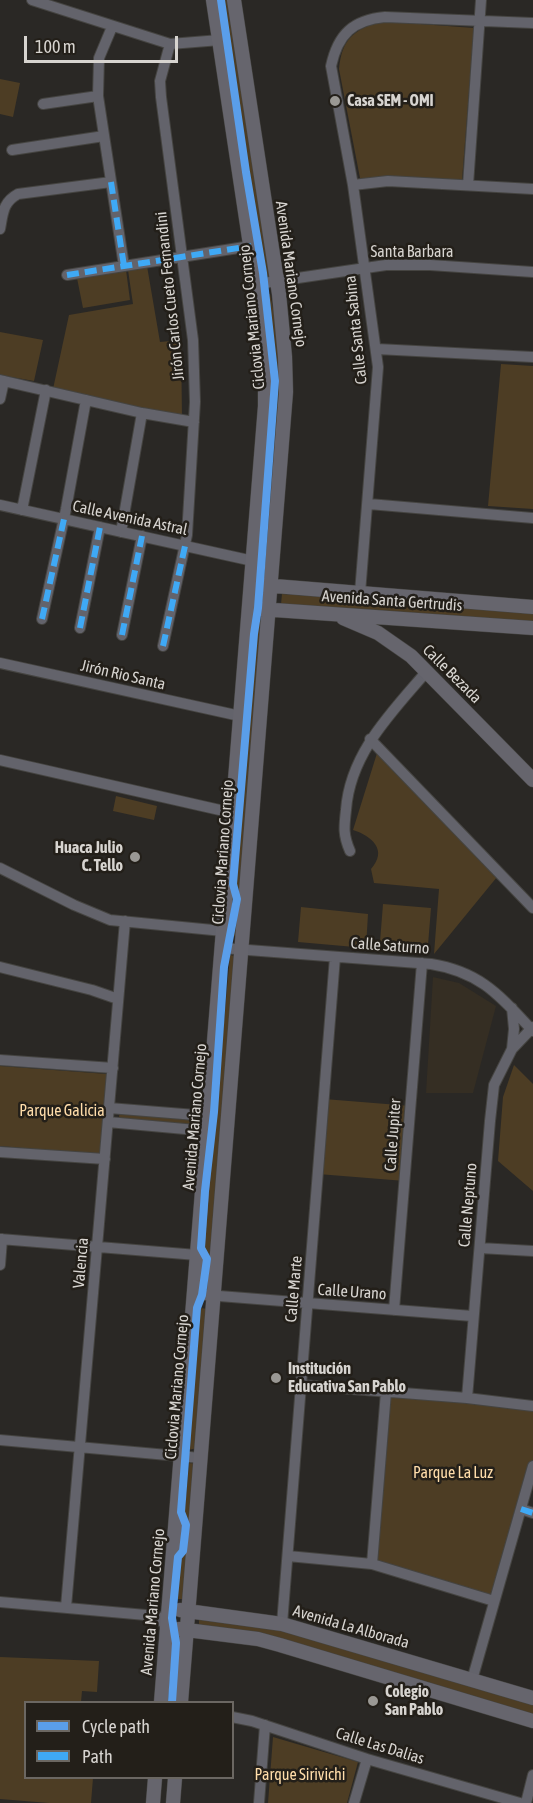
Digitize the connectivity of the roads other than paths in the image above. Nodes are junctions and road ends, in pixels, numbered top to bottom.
1 (32, 0) edge
2 (213, 0) edge
3 (234, 0) edge
4 (481, 0) edge
5 (479, 21) junction
6 (533, 23) edge
7 (112, 27) junction
8 (220, 39) junction
9 (170, 44) junction
10 (98, 96) junction
11 (43, 104) dead end
12 (104, 136) junction
13 (12, 150) dead end
14 (111, 182) junction
15 (353, 185) junction
16 (468, 185) junction
17 (533, 189) edge
18 (0, 229) edge
19 (251, 246) junction
20 (182, 257) junction
21 (124, 266) junction
22 (365, 267) junction
23 (533, 272) edge
24 (67, 275) dead end
25 (277, 281) junction
26 (257, 284) junction
27 (377, 349) junction
28 (533, 357) edge
29 (2, 380) edge
30 (46, 390) junction
31 (0, 399) edge
32 (86, 399) junction
33 (142, 413) junction
34 (194, 422) junction
35 (369, 504) junction
36 (0, 505) edge
37 (22, 510) junction
38 (533, 518) edge
39 (64, 519) junction
40 (100, 527) junction
41 (121, 532) junction
42 (142, 536) junction
43 (185, 546) junction
44 (253, 561) junction
45 (251, 585) junction
46 (271, 586) junction
47 (360, 593) junction
48 (533, 607) edge
49 (249, 608) junction
50 (269, 609) junction
51 (332, 614) junction
52 (42, 619) dead end
53 (80, 628) dead end
54 (533, 628) edge
55 (122, 635) dead end
56 (163, 646) dead end
57 (0, 663) edge
58 (427, 671) junction
59 (240, 716) junction
60 (370, 740) junction
61 (0, 760) edge
62 (533, 780) edge
63 (233, 813) junction
64 (350, 850) dead end
65 (0, 868) edge
66 (533, 908) edge
67 (125, 921) junction
68 (223, 931) junction
69 (222, 948) junction
70 (242, 950) junction
71 (335, 957) junction
72 (422, 963) junction
73 (0, 967) edge
74 (118, 999) junction
75 (512, 1008) junction
76 (532, 1029) edge
77 (512, 1049) junction
78 (0, 1060) edge
79 (112, 1068) junction
80 (109, 1108) junction
81 (208, 1116) junction
82 (108, 1122) junction
83 (207, 1131) junction
84 (0, 1152) edge
85 (105, 1159) junction
86 (1, 1239) edge
87 (97, 1246) junction
88 (480, 1248) junction
89 (533, 1251) edge
90 (197, 1255) junction
91 (0, 1265) edge
92 (194, 1294) junction
93 (214, 1296) junction
94 (308, 1303) junction
95 (394, 1310) junction
96 (472, 1316) junction
97 (301, 1385) junction
98 (386, 1392) junction
99 (467, 1398) junction
100 (533, 1406) edge
101 (0, 1440) edge
102 (80, 1447) junction
103 (181, 1456) junction
104 (201, 1458) junction
105 (533, 1466) edge
106 (521, 1509) junction
107 (533, 1513) edge
108 (288, 1556) junction
109 (372, 1564) junction
110 (494, 1601) junction
111 (0, 1602) edge
112 (66, 1607) junction
113 (189, 1611) junction
114 (163, 1612) junction
115 (282, 1624) junction
116 (167, 1627) junction
117 (187, 1630) junction
118 (472, 1680) junction
119 (533, 1698) edge
120 (161, 1701) edge
121 (181, 1701) edge
122 (234, 1717) edge
123 (533, 1721) edge
124 (265, 1725) junction
125 (367, 1759) junction
126 (533, 1775) edge
127 (155, 1779) edge
128 (175, 1779) edge
129 (153, 1803) edge
130 (173, 1803) edge
131 (259, 1803) edge
132 (354, 1803) edge
133 (520, 1803) edge
134 (526, 1803) edge

1 - 7 street
2 - 8 main road, Avenida Mariano Cornejo
3 - 25 main road, Avenida Mariano Cornejo
4 - 5 street
5 - 6 street
5 - 15 street, Calle Santa Sabina
5 - 16 street
7 - 9 street
7 - 10 street
8 - 9 street
8 - 19 main road, Avenida Mariano Cornejo
9 - 20 street, Jirón Carlos Cueto Fernandini
10 - 11 street
10 - 12 street
12 - 13 street
12 - 14 street
14 - 18 street
14 - 21 street
15 - 16 street
15 - 22 street, Calle Santa Sabina
16 - 17 street
19 - 20 street
19 - 26 main road, Avenida Mariano Cornejo
20 - 21 street
20 - 34 street, Jirón Carlos Cueto Fernandini
21 - 24 street
22 - 23 street, Santa Barbara
22 - 25 street, Santa Barbara
22 - 27 street, Calle Santa Sabina
25 - 26 street, Santa Barbara
25 - 46 main road, Avenida Mariano Cornejo
26 - 44 main road, Avenida Mariano Cornejo
27 - 28 street
27 - 35 street, Calle Santa Sabina
29 - 30 street
29 - 31 street
30 - 32 street
30 - 37 street
32 - 33 street
32 - 39 street
33 - 34 street
33 - 41 street
34 - 43 street, Jirón Carlos Cueto Fernandini
35 - 38 street
35 - 47 street, Calle Santa Sabina
36 - 37 street, Calle Avenida Astral
37 - 39 street, Calle Avenida Astral
39 - 40 street, Calle Avenida Astral
39 - 52 street
40 - 41 street, Calle Avenida Astral
40 - 53 street
41 - 42 street, Calle Avenida Astral
42 - 43 street, Calle Avenida Astral
42 - 55 street
43 - 44 street, Calle Avenida Astral
43 - 56 street, Jirón Carlos Cueto Fernandini
44 - 45 main road, Avenida Mariano Cornejo
45 - 46 main road, Avenida Santa Gertrudis
45 - 49 main road, Avenida Mariano Cornejo
46 - 47 main road, Avenida Santa Gertrudis
46 - 50 main road, Avenida Mariano Cornejo
47 - 48 main road, Avenida Santa Gertrudis
49 - 50 main road, Avenida Santa Gertrudis
49 - 59 main road, Avenida Mariano Cornejo
50 - 51 main road, Avenida Santa Gertrudis
50 - 70 main road, Avenida Mariano Cornejo
51 - 54 main road, Avenida Santa Gertrudis
51 - 58 main road, Calle Bezada
57 - 59 street, Jirón Rio Santa
58 - 60 street
58 - 62 main road, Calle Bezada
59 - 63 main road, Avenida Mariano Cornejo
60 - 64 street
60 - 66 street
61 - 63 street
63 - 68 main road, Avenida Mariano Cornejo
65 - 67 street
67 - 68 street
67 - 74 street, Valencia
68 - 69 main road, Avenida Mariano Cornejo
69 - 70 street, Calle Saturno
69 - 81 main road, Avenida Mariano Cornejo
70 - 71 street, Calle Saturno
70 - 93 main road, Avenida Mariano Cornejo
71 - 72 street, Calle Saturno
71 - 94 street, Calle Marte
72 - 75 street, Calle Saturno
72 - 95 street, Calle Jupiter
73 - 74 street
74 - 79 street, Valencia
75 - 76 street, Calle Saturno
75 - 77 street
76 - 77 street, Calle Neptuno
77 - 88 street, Calle Neptuno
78 - 79 street
79 - 80 street, Valencia
80 - 81 street
80 - 82 street, Valencia
81 - 83 main road, Avenida Mariano Cornejo
82 - 83 street
82 - 85 street, Valencia
83 - 90 main road, Avenida Mariano Cornejo
84 - 85 street
85 - 87 street, Valencia
86 - 87 street
86 - 91 street
87 - 90 street
87 - 102 street, Valencia
88 - 89 street
88 - 96 street, Calle Neptuno
90 - 92 main road, Avenida Mariano Cornejo
92 - 93 street, Calle Urano
92 - 103 main road, Avenida Mariano Cornejo
93 - 94 street, Calle Urano
93 - 104 main road, Avenida Mariano Cornejo
94 - 95 street, Calle Urano
94 - 97 street, Calle Marte
95 - 96 street, Calle Urano
96 - 99 street, Calle Neptuno
97 - 98 street
97 - 108 street, Calle Marte
98 - 99 street
98 - 109 street
99 - 100 street
101 - 102 street
102 - 103 street
102 - 112 street, Valencia
103 - 104 street
103 - 114 main road, Avenida Mariano Cornejo
104 - 113 main road, Avenida Mariano Cornejo
105 - 106 street
106 - 107 street
106 - 110 street
108 - 109 street
108 - 115 street, Calle Marte
109 - 110 street
110 - 118 street
111 - 112 street
112 - 114 street
113 - 114 main road, Avenida La Alborada
113 - 115 main road, Avenida La Alborada
113 - 117 main road, Avenida Mariano Cornejo
114 - 116 main road, Avenida Mariano Cornejo
115 - 118 main road, Avenida La Alborada
116 - 117 main road
116 - 120 main road, Avenida Mariano Cornejo
117 - 121 main road, Avenida Mariano Cornejo
117 - 123 main road
118 - 119 main road, Avenida La Alborada
122 - 124 street, Calle Las Dalias
124 - 125 street, Calle Las Dalias
124 - 131 street
125 - 132 street
125 - 133 street, Calle Las Dalias
126 - 134 street
127 - 129 main road
128 - 130 main road

